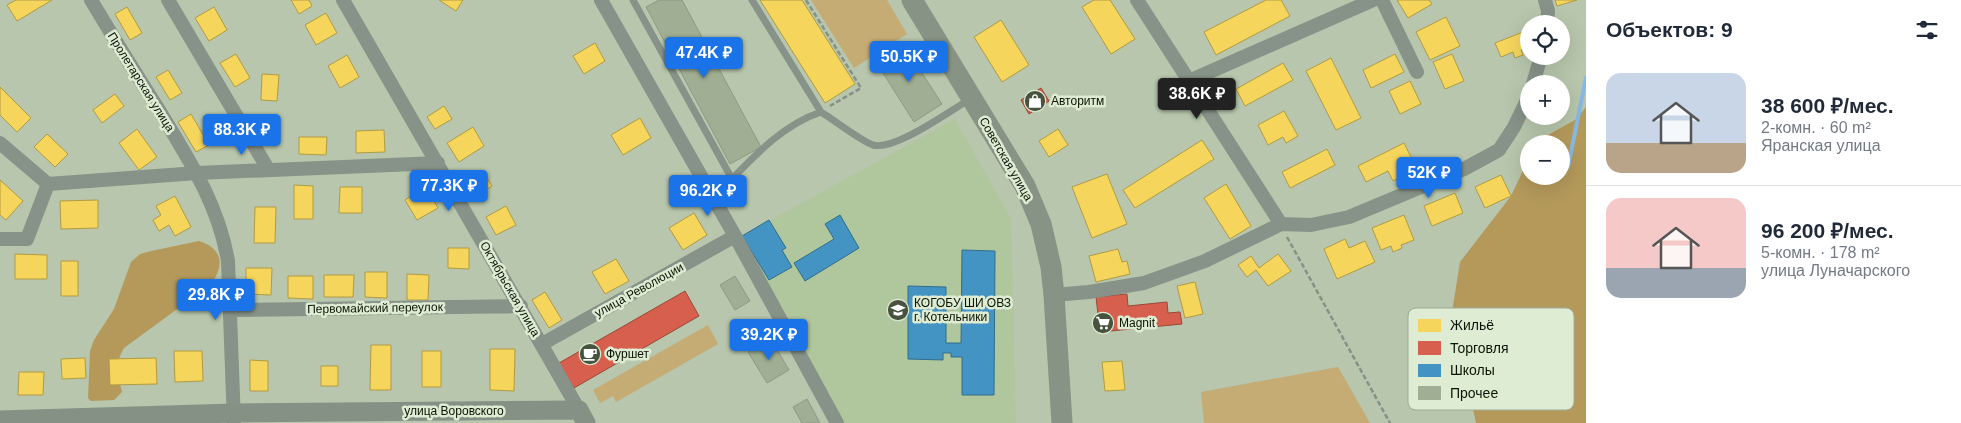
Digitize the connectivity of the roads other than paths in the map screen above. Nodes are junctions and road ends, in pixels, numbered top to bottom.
1 (91, 0) edge
2 (168, 0) edge
3 (343, 0) edge
4 (633, 0) edge
5 (752, 0) edge
6 (912, 0) edge
7 (1137, 0) edge
8 (1373, 0) edge
9 (1382, 0) edge
10 (1545, 0) edge
11 (604, 1) edge
12 (1548, 15) edge
13 (1417, 72) dead end
14 (1190, 81) junction
15 (972, 98) junction
16 (821, 112) junction
17 (1520, 115) edge
18 (0, 143) edge
19 (438, 163) junction
20 (268, 169) junction
21 (197, 173) junction
22 (48, 184) junction
23 (1281, 224) junction
24 (735, 236) junction
25 (0, 239) edge
26 (1054, 295) junction
27 (521, 306) junction
28 (230, 310) junction
29 (542, 344) junction
30 (582, 417) edge
31 (234, 418) edge
32 (0, 420) edge
33 (837, 423) edge
34 (1062, 423) edge

1 - 21 street, Пролетарская улица
2 - 20 street
3 - 19 street, Октябрьская улица
4 - 16 lane
5 - 16 lane
6 - 15 main road, Советская улица
7 - 14 street
8 - 14 street
9 - 13 street
10 - 12 street
11 - 24 street
14 - 23 street
15 - 16 lane
15 - 26 main road, Советская улица
17 - 23 street
18 - 22 street
19 - 20 street
19 - 27 street, Октябрьская улица
20 - 21 street
21 - 22 street
21 - 28 street, Пролетарская улица
22 - 25 street
23 - 26 street
24 - 29 street, улица Революции
24 - 33 street
26 - 34 main road, Советская улица
27 - 28 street, Первомайский переулок
27 - 29 street, Октябрьская улица
28 - 31 street, Пролетарская улица
29 - 30 street, Октябрьская улица
30 - 31 street, улица Воровского
31 - 32 street, улица Воровского

